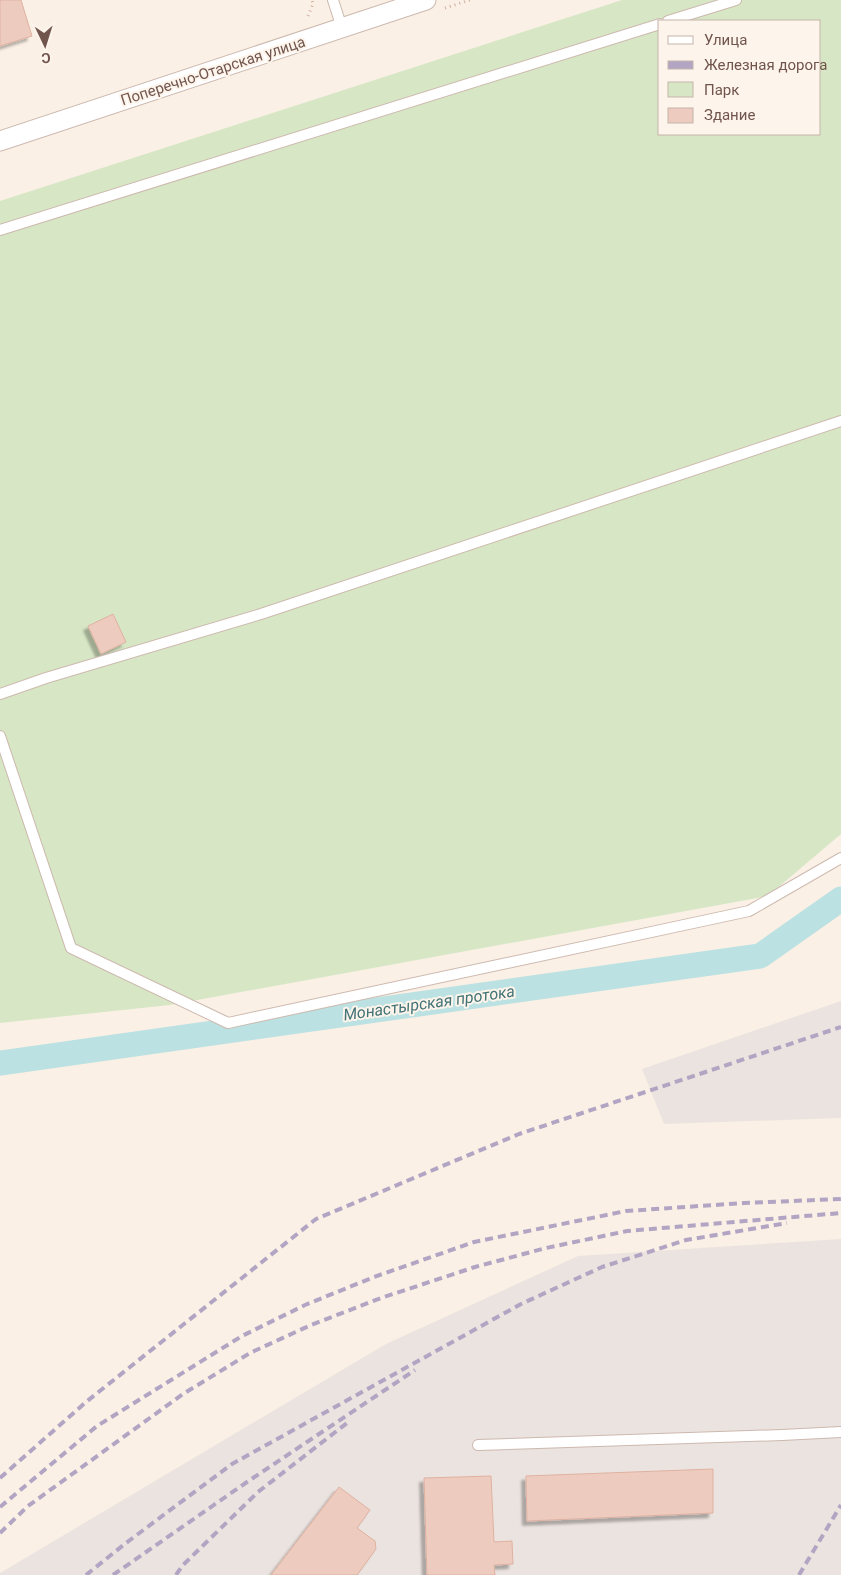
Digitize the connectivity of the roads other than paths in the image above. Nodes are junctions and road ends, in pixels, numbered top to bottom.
1 (333, 0) edge
2 (426, 0) edge
3 (736, 0) edge
4 (671, 20) edge
5 (658, 25) edge
6 (342, 28) junction
7 (0, 141) edge
8 (0, 230) edge
9 (841, 421) edge
10 (0, 694) edge
11 (0, 736) edge
12 (841, 858) edge
13 (841, 1432) edge
14 (478, 1445) dead end

1 - 6 lane
2 - 6 street, Поперечно-Отарская улица
3 - 4 lane
5 - 8 lane
6 - 7 street, Поперечно-Отарская улица
9 - 10 lane
11 - 12 lane
13 - 14 lane

